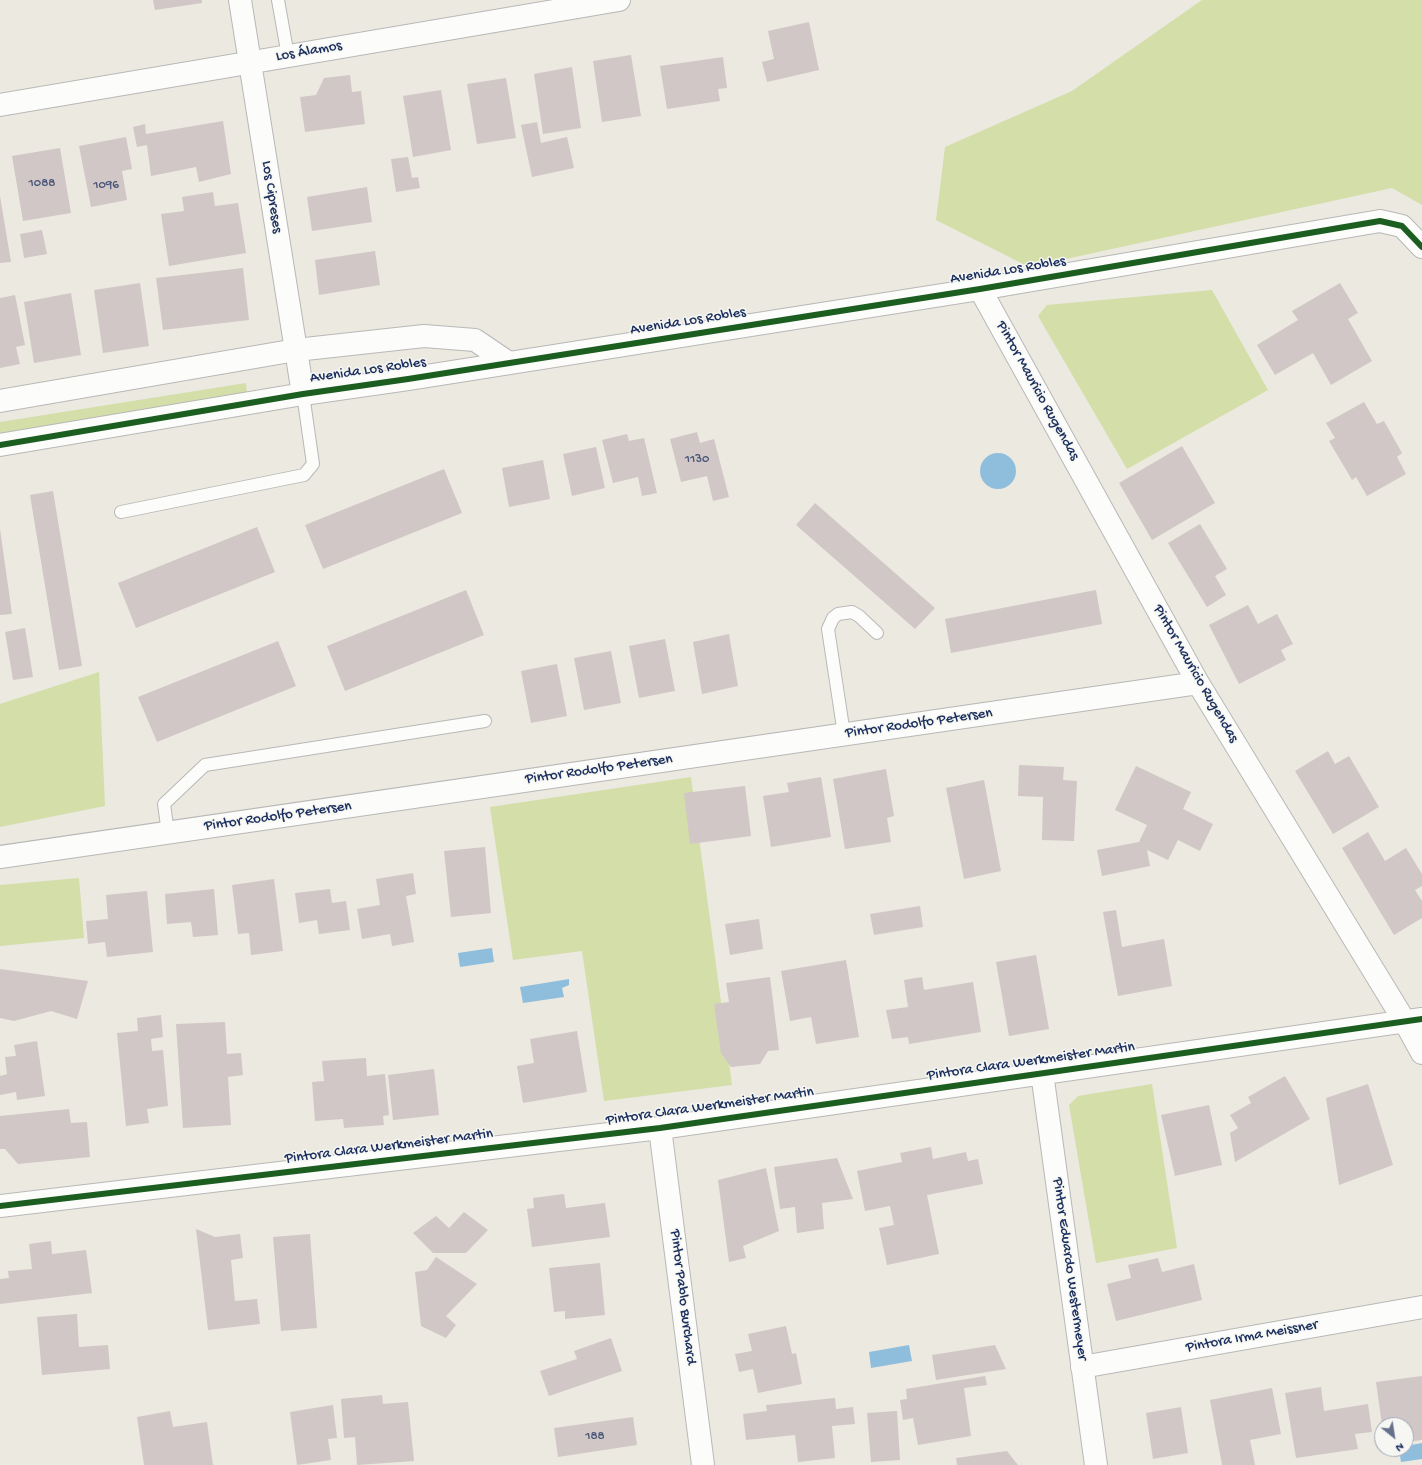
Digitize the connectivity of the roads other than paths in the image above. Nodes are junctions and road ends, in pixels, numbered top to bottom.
1 (240, 0) edge
2 (278, 0) edge
3 (619, 0) edge
4 (288, 56) junction
5 (249, 62) junction
6 (0, 105) edge
7 (1422, 247) edge
8 (980, 289) junction
9 (296, 350) junction
10 (509, 363) junction
11 (303, 394) junction
12 (0, 401) edge
13 (0, 445) edge
14 (121, 512) dead end
15 (877, 633) dead end
16 (1198, 683) junction
17 (486, 722) dead end
18 (844, 734) junction
19 (168, 833) junction
20 (0, 857) edge
21 (1413, 1020) edge
22 (1422, 1053) edge
23 (1042, 1073) junction
24 (660, 1128) junction
25 (0, 1206) edge
26 (1422, 1307) edge
27 (1082, 1367) junction
28 (703, 1465) edge
29 (1096, 1465) edge

1 - 5 street, Los Cipreses
2 - 4 lane
3 - 4 street, Los Álamos
4 - 5 street, Los Álamos
5 - 6 street, Los Álamos
5 - 9 street, Los Cipreses
7 - 8 street, Avenida Los Robles
8 - 10 street, Avenida Los Robles
8 - 16 street, Pintor Mauricio Rugendas
9 - 10 street, Avenida Los Robles
9 - 11 street, Los Cipreses
9 - 12 street, Avenida Los Robles
10 - 11 street, Avenida Los Robles
11 - 13 street, Avenida Los Robles
11 - 14 lane
15 - 18 lane
16 - 18 street, Pintor Rodolfo Petersen
16 - 21 street, Pintor Mauricio Rugendas
17 - 19 lane
18 - 19 street, Pintor Rodolfo Petersen
19 - 20 street, Pintor Rodolfo Petersen
21 - 22 street, Pintor Mauricio Rugendas
21 - 23 street, Pintora Clara Werkmeister Martin
23 - 24 street, Pintora Clara Werkmeister Martin
23 - 27 street, Pintor Eduardo Westermeyer
24 - 25 street, Pintora Clara Werkmeister Martin
24 - 28 street, Pintor Pablo Burchard
26 - 27 street, Pintora Irma Meissner
27 - 29 street, Pintor Eduardo Westermeyer

